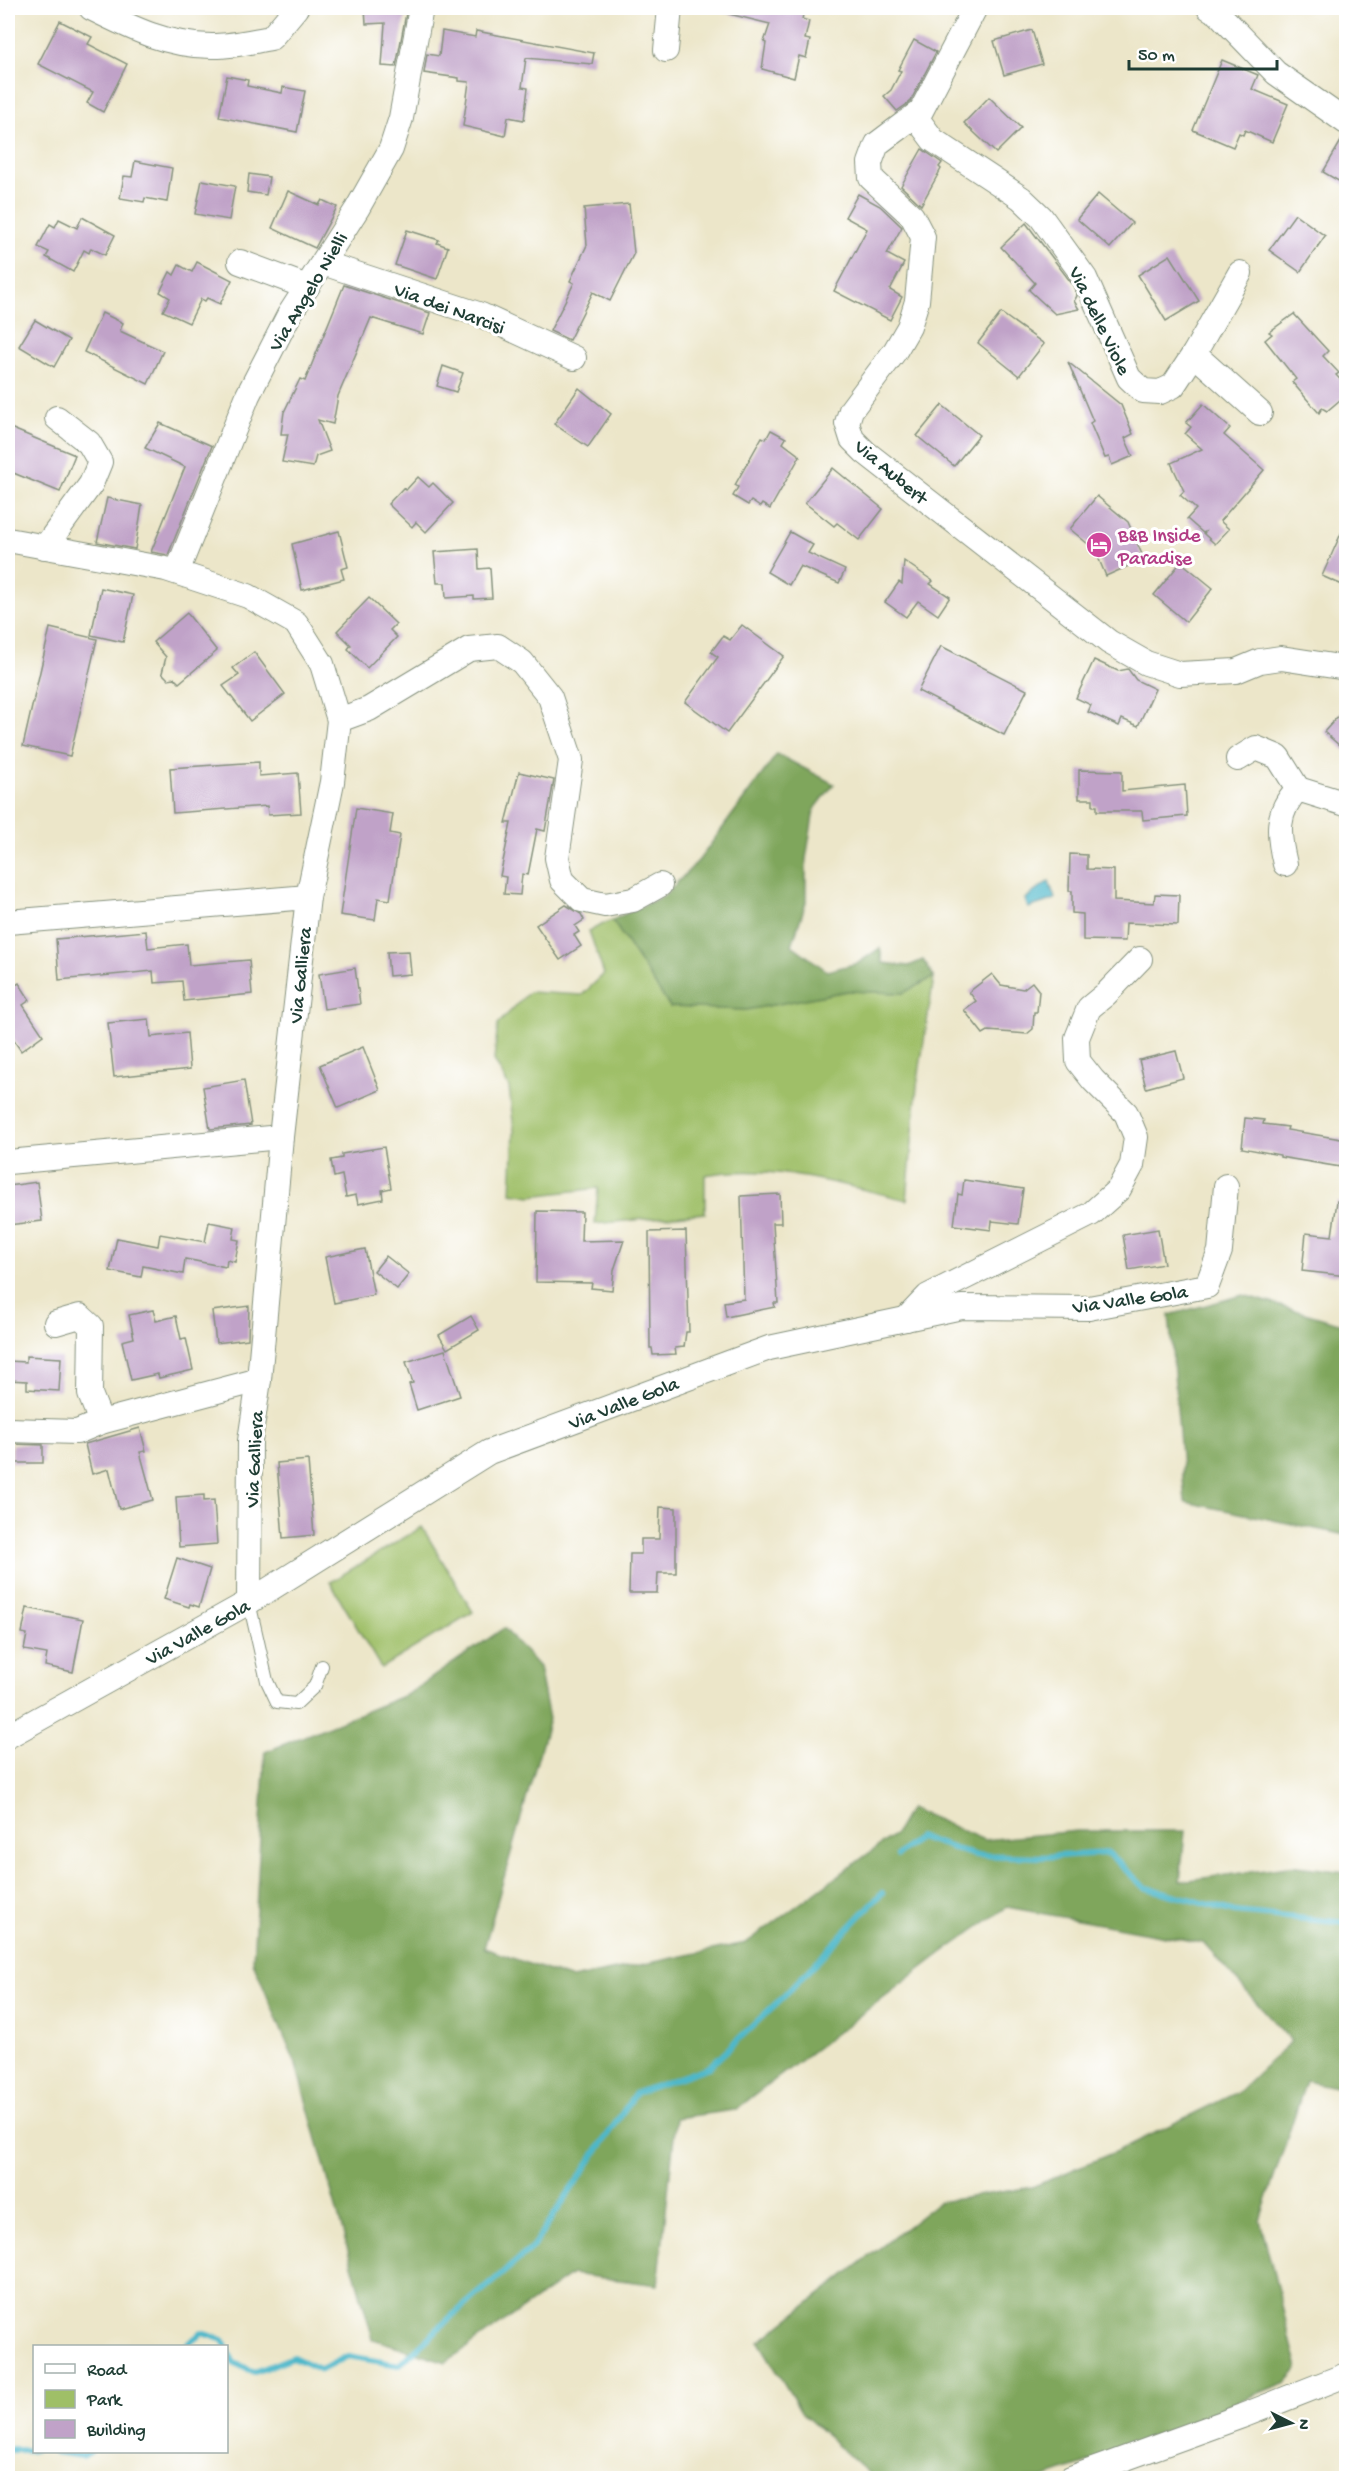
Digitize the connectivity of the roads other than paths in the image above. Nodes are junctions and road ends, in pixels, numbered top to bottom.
1 (91, 8) edge
2 (296, 8) edge
3 (422, 8) edge
4 (670, 8) edge
5 (975, 8) edge
6 (1209, 8) edge
7 (666, 50) dead end
8 (915, 116) junction
9 (1347, 122) edge
10 (240, 262) dead end
11 (322, 263) junction
12 (1240, 273) dead end
13 (307, 287) junction
14 (1194, 354) junction
15 (574, 358) dead end
16 (1260, 413) dead end
17 (57, 418) dead end
18 (8, 540) edge
19 (45, 547) junction
20 (177, 572) junction
21 (1347, 668) edge
22 (339, 720) junction
23 (1238, 759) dead end
24 (1298, 789) junction
25 (1347, 804) edge
26 (1285, 864) dead end
27 (660, 885) dead end
28 (308, 897) junction
29 (8, 922) edge
30 (1140, 959) dead end
31 (281, 1137) junction
32 (8, 1162) edge
33 (1226, 1186) dead end
34 (906, 1319) junction
35 (56, 1323) dead end
36 (259, 1380) junction
37 (101, 1422) junction
38 (8, 1430) edge
39 (249, 1602) junction
40 (322, 1666) dead end
41 (8, 1736) edge
42 (1347, 2375) edge
43 (1071, 2478) edge

1 - 2 street
3 - 11 street, Via Angelo Nielli
4 - 7 street
5 - 8 street, Via Aubert
6 - 9 street
8 - 14 street, Via delle Viole
8 - 21 street, Via Aubert
10 - 13 street
11 - 13 street, Via Angelo Nielli
11 - 15 street, Via dei Narcisi
12 - 14 street, Via delle Viole
13 - 20 street, Via Angelo Nielli
14 - 16 street
17 - 19 street
18 - 19 street, Via Galliera
19 - 20 street, Via Galliera
20 - 22 street, Via Galliera
22 - 27 street
22 - 28 street, Via Galliera
23 - 24 street
24 - 25 street
24 - 26 street
28 - 29 street
28 - 31 street, Via Galliera
30 - 34 street
31 - 32 street
31 - 36 street, Via Galliera
33 - 34 street, Via Valle Gola
34 - 39 street, Via Valle Gola
35 - 37 street
36 - 37 street
36 - 39 street, Via Galliera
37 - 38 street
39 - 40 lane
39 - 41 street, Via Valle Gola
42 - 43 street

